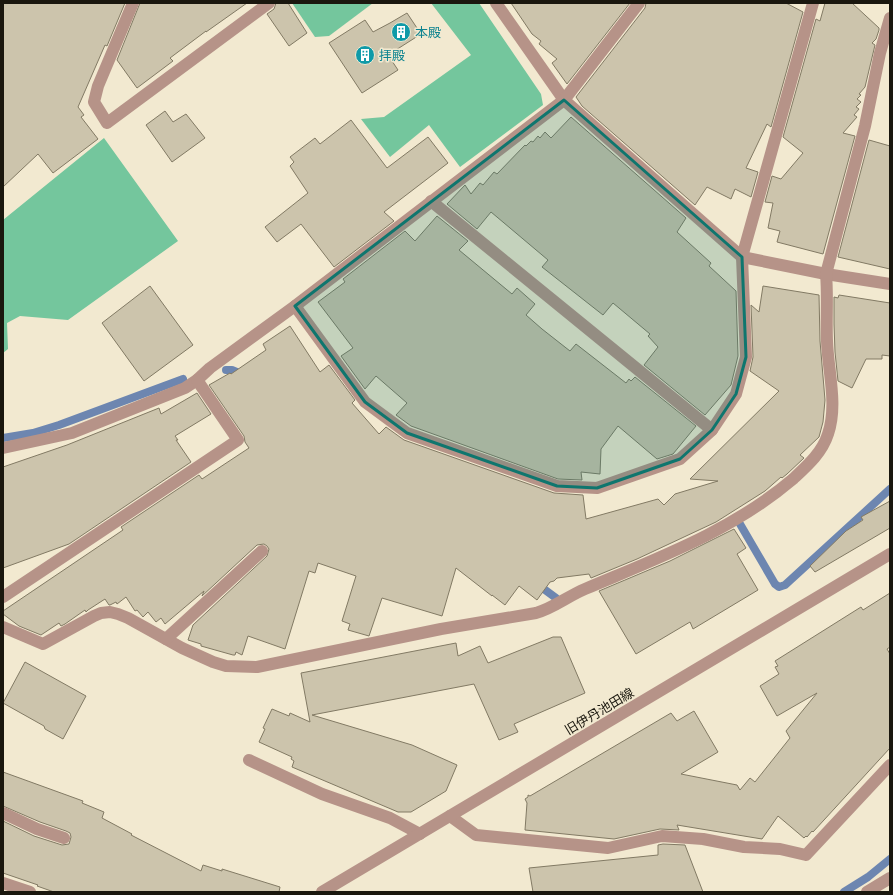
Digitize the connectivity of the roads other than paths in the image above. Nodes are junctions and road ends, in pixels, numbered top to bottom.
1 (133, 3) edge
2 (269, 3) edge
3 (496, 3) edge
4 (639, 3) edge
5 (813, 3) edge
6 (890, 18) edge
7 (564, 100) junction
8 (431, 201) junction
9 (742, 257) junction
10 (826, 274) junction
11 (890, 284) edge
12 (295, 306) junction
13 (197, 380) junction
14 (712, 430) junction
15 (3, 448) edge
16 (262, 551) dead end
17 (890, 554) edge
18 (3, 597) edge
19 (3, 627) edge
20 (166, 639) junction
21 (249, 760) dead end
22 (890, 765) edge
23 (3, 813) edge
24 (450, 816) junction
25 (420, 834) junction
26 (64, 838) dead end
27 (890, 878) edge
28 (3, 883) edge
29 (30, 892) edge
30 (322, 892) edge
31 (867, 892) edge

1 - 2 street
3 - 7 street
4 - 7 street
5 - 9 street
6 - 10 street
7 - 8 street
7 - 9 street
8 - 12 street
8 - 14 street
9 - 10 street
9 - 14 street
10 - 11 street
10 - 20 street
12 - 13 street
12 - 14 street
13 - 15 street
13 - 18 street
16 - 20 street
17 - 24 street, 旧伊丹池田線
19 - 20 street
21 - 25 street
22 - 24 street
23 - 26 street
24 - 25 street, 旧伊丹池田線
25 - 30 street, 旧伊丹池田線
27 - 31 street
28 - 29 street

